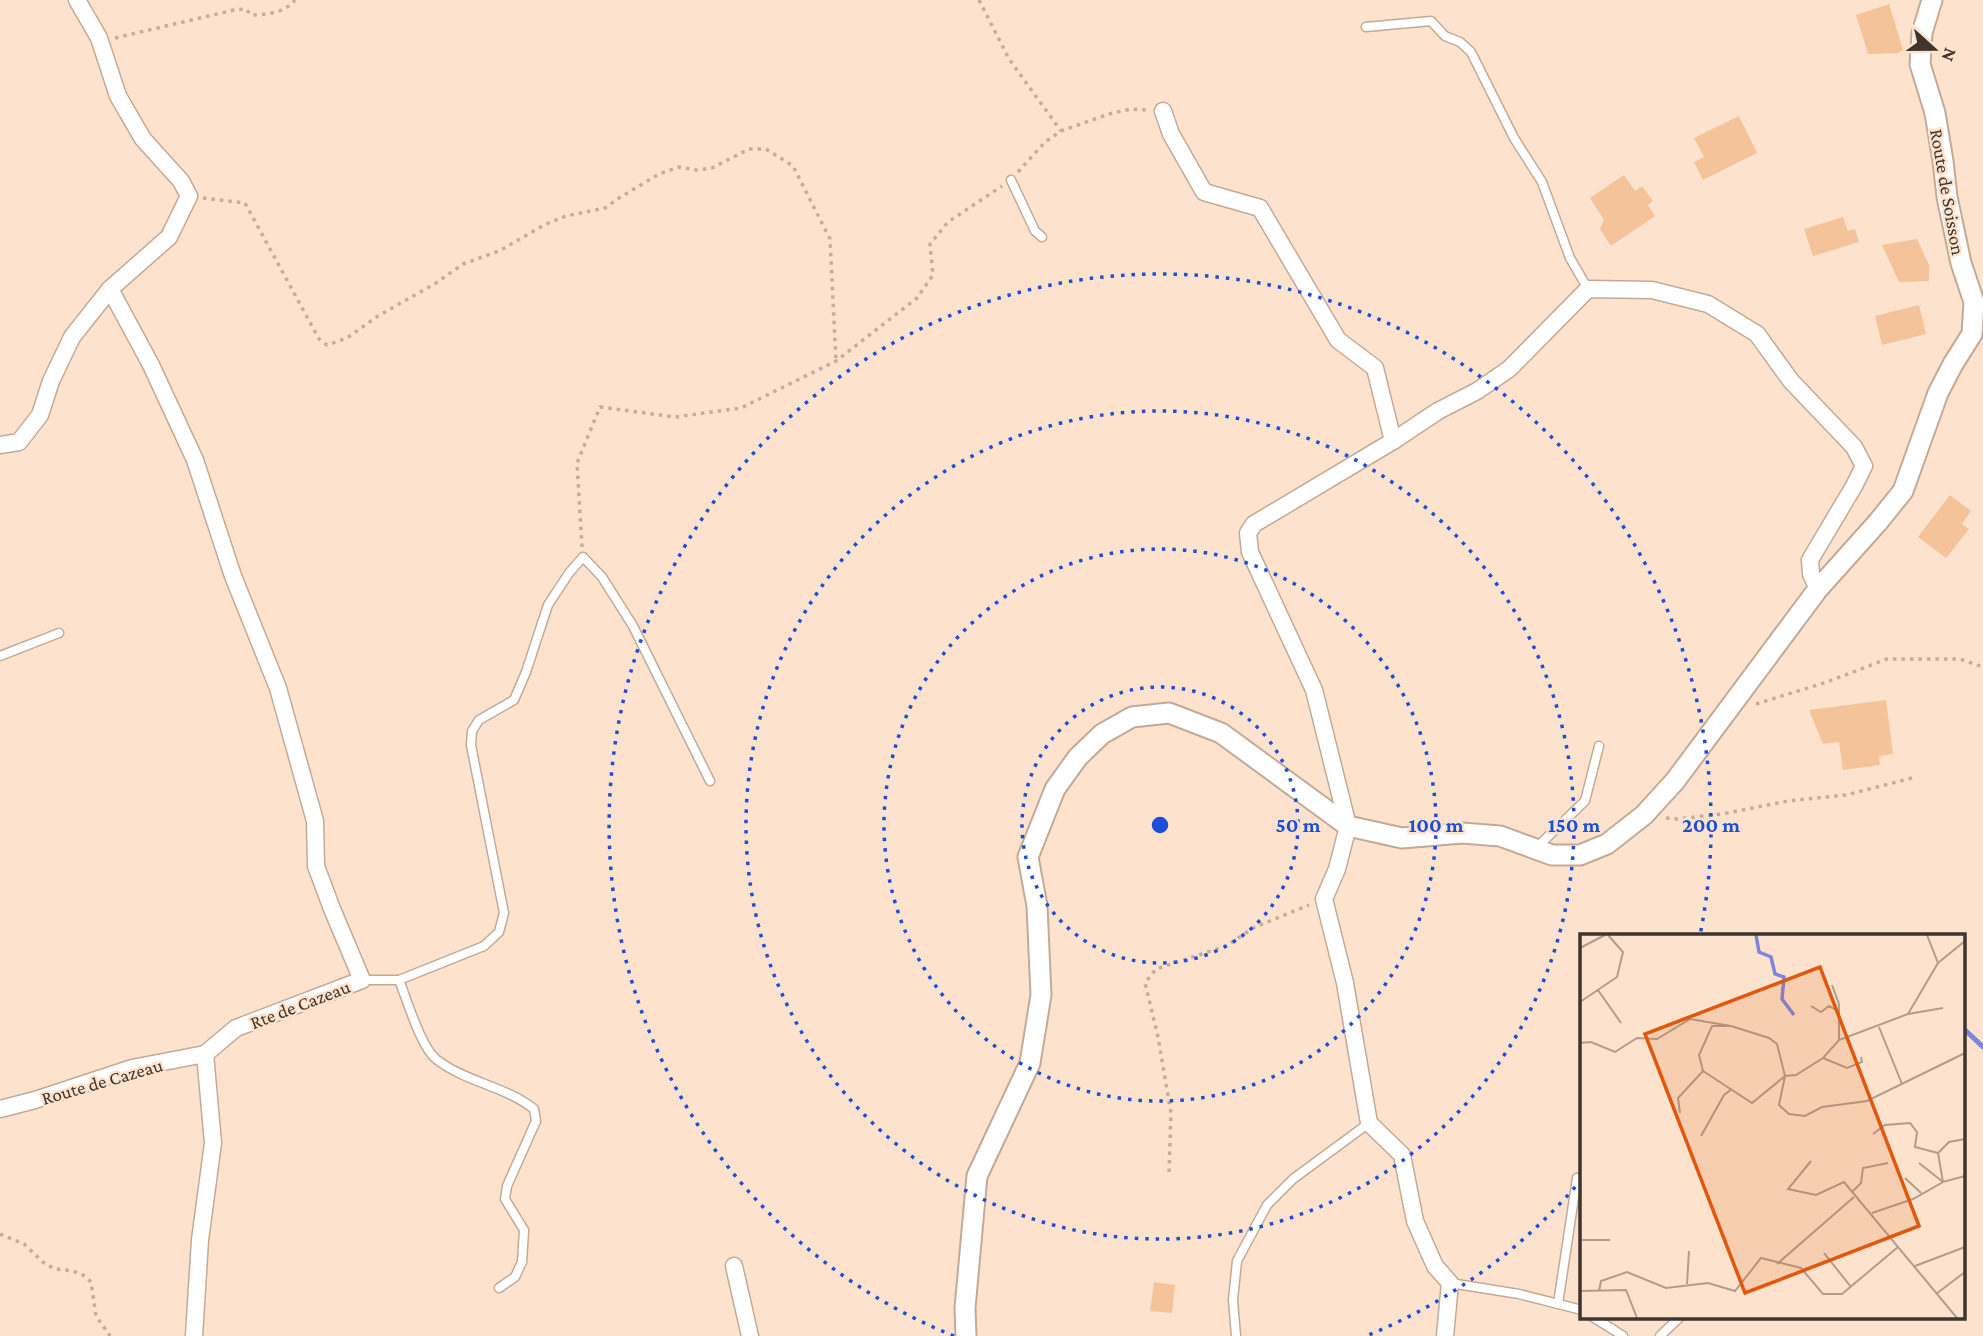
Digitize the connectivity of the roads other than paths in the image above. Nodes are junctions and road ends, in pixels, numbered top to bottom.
1 (77, 0) edge
2 (1932, 0) edge
3 (1366, 27) dead end
4 (1163, 111) road end
5 (1011, 180) road end
6 (1042, 237) dead end
7 (110, 289) junction
8 (1588, 289) junction
9 (1393, 441) junction
10 (0, 445) edge
11 (1818, 590) junction
12 (59, 633) dead end
13 (0, 656) edge
14 (1599, 746) dead end
15 (710, 781) dead end
16 (1348, 827) junction
17 (1535, 849) junction
18 (362, 980) junction
19 (399, 980) junction
20 (205, 1054) junction
21 (0, 1109) edge
22 (1369, 1123) junction
23 (1577, 1178) dead end
24 (734, 1266) dead end
25 (1450, 1283) junction
26 (499, 1288) dead end
27 (1559, 1304) junction
28 (1580, 1309) edge
29 (1595, 1318) edge
30 (1679, 1318) edge
31 (194, 1336) edge
32 (750, 1336) edge
33 (966, 1336) edge
34 (1236, 1336) edge
35 (1445, 1336) edge
36 (1623, 1336) edge
37 (1660, 1336) edge

1 - 7 street
2 - 11 street, Route de Soisson
3 - 8 lane
4 - 9 street
5 - 6 lane
7 - 10 street
7 - 18 street
8 - 9 street
8 - 11 street
9 - 16 street
11 - 17 street, Route de Soisson
12 - 13 lane
14 - 17 lane
15 - 19 lane
16 - 17 street, Route de Soisson
16 - 22 street
16 - 33 street
18 - 19 lane
18 - 20 street, Rte de Cazeau
19 - 26 lane
20 - 21 street, Route de Cazeau
20 - 31 street
22 - 25 street
22 - 34 lane
23 - 27 lane
24 - 32 street
25 - 27 lane
25 - 35 street
27 - 28 lane
29 - 36 lane
30 - 37 lane

